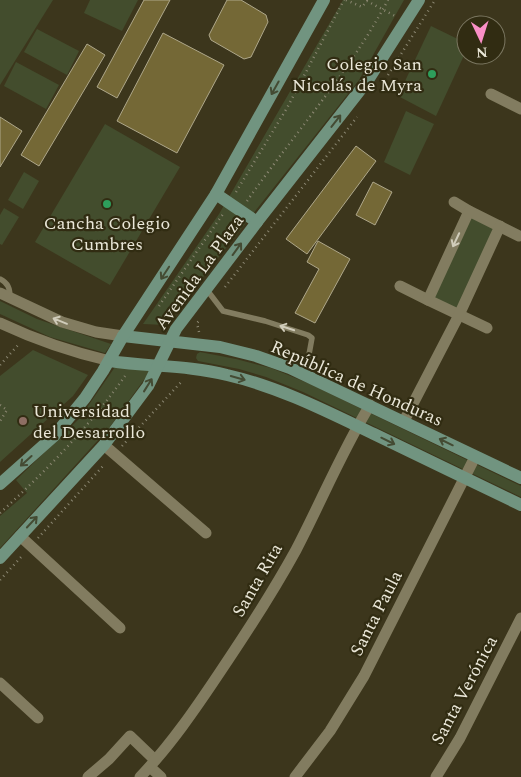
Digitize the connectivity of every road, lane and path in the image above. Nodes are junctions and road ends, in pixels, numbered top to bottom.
1 (324, 0) edge
2 (346, 0) edge
3 (388, 0) edge
4 (419, 0) edge
5 (383, 9) junction
6 (405, 22) junction
7 (418, 30) dead end
8 (490, 94) dead end
9 (521, 109) edge
10 (216, 194) junction
11 (454, 202) dead end
12 (240, 210) junction
13 (469, 211) junction
14 (257, 222) junction
15 (500, 226) junction
16 (519, 236) dead end
17 (0, 279) edge
18 (400, 286) dead end
19 (207, 290) junction
20 (5, 295) edge
21 (428, 300) junction
22 (459, 315) junction
23 (0, 323) edge
24 (487, 328) dead end
25 (26, 335) junction
26 (123, 336) junction
27 (169, 342) junction
28 (110, 360) junction
29 (0, 365) edge
30 (132, 365) junction
31 (159, 366) junction
32 (310, 378) junction
33 (183, 380) dead end
34 (0, 405) edge
35 (370, 405) junction
36 (0, 421) edge
37 (404, 422) junction
38 (357, 426) junction
39 (104, 445) junction
40 (115, 454) junction
41 (475, 456) junction
42 (464, 478) junction
43 (521, 478) edge
44 (0, 484) edge
45 (521, 505) edge
46 (0, 513) edge
47 (206, 533) dead end
48 (20, 536) junction
49 (31, 546) junction
50 (0, 558) edge
51 (0, 580) edge
52 (521, 618) edge
53 (120, 628) dead end
54 (0, 683) edge
55 (38, 718) dead end
56 (152, 764) junction
57 (88, 777) edge
58 (140, 777) edge
59 (161, 777) edge
60 (295, 777) edge
61 (436, 777) edge

1 -> 10 main road, Avenida La Plaza
2 - 5 path
3 - 5 path
4 - 6 main road, Avenida La Plaza
5 - 6 path
5 - 12 path
6 - 7 path
14 -> 6 main road, Avenida La Plaza
8 - 9 street
10 - 12 main road
10 -> 26 main road, Avenida La Plaza
11 - 13 street
12 - 14 main road
13 - 15 street
13 -> 21 street
19 -> 14 main road, Avenida La Plaza
15 - 16 street
15 - 22 street
17 - 20 lane
18 - 21 street
19 - 27 main road, Avenida La Plaza
32 -> 19 lane
26 -> 20 street, República de Honduras
21 - 22 street
22 - 24 street
22 - 37 street
23 - 25 street
25 - 28 street
25 - 29 path
26 - 27 main road, República de Honduras
26 - 28 main road, Avenida La Plaza
27 - 31 main road, Avenida La Plaza
27 - 32 main road, República de Honduras
28 - 30 main road
28 -> 44 main road, Avenida La Plaza
30 - 31 main road
30 - 46 path
31 -> 38 main road
39 -> 31 main road, Avenida La Plaza
32 - 35 main road, República de Honduras
33 - 40 path
34 - 36 path
35 - 37 main road, República de Honduras
35 - 38 street, Santa Rita
41 -> 37 main road, República de Honduras
38 -> 42 main road
38 - 56 street, Santa Rita
39 - 40 street
48 -> 39 main road, Avenida La Plaza
40 - 47 street
40 - 49 path
41 - 42 street, Santa Paula
41 - 43 main road, República de Honduras
42 - 45 main road
42 - 60 street, Santa Paula
48 - 49 street
48 - 50 main road, Avenida La Plaza
49 - 51 path
49 - 53 street
52 - 61 street, Santa Verónica
54 - 55 street
56 - 57 street
56 - 58 street, Santa Rita
56 - 59 street

